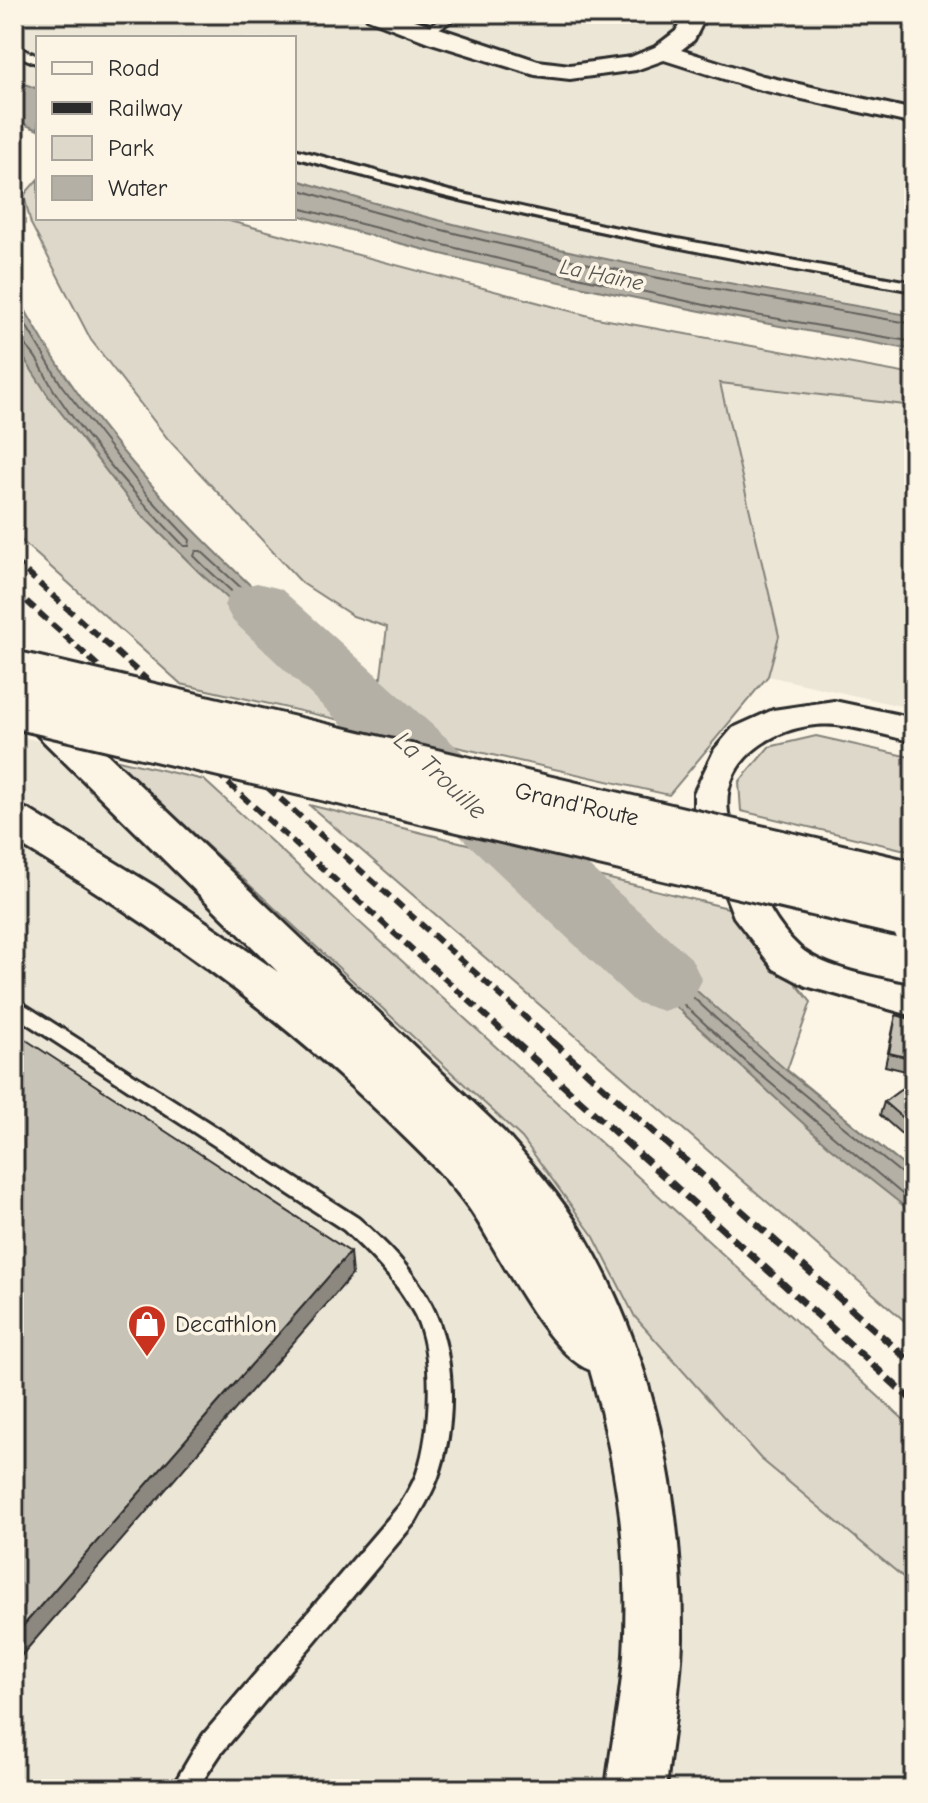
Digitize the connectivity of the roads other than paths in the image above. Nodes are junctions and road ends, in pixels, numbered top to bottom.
1 (376, 14) edge
2 (457, 14) edge
3 (696, 14) edge
4 (424, 33) junction
5 (14, 50) edge
6 (663, 52) junction
7 (36, 59) edge
8 (914, 117) edge
9 (296, 154) edge
10 (914, 287) edge
11 (14, 672) edge
12 (14, 688) edge
13 (14, 707) edge
14 (914, 730) edge
15 (14, 821) edge
16 (914, 1001) edge
17 (14, 1005) edge
18 (621, 1381) junction
19 (632, 1773) edge
20 (183, 1789) edge

1 - 4 street
2 - 4 lane
3 - 6 street
4 - 6 street
5 - 7 lane
6 - 8 street
9 - 10 lane
11 - 13 street, Grand'Route, bridge
12 - 18 street
14 - 16 street
15 - 18 street
17 - 20 lane
18 - 19 street

